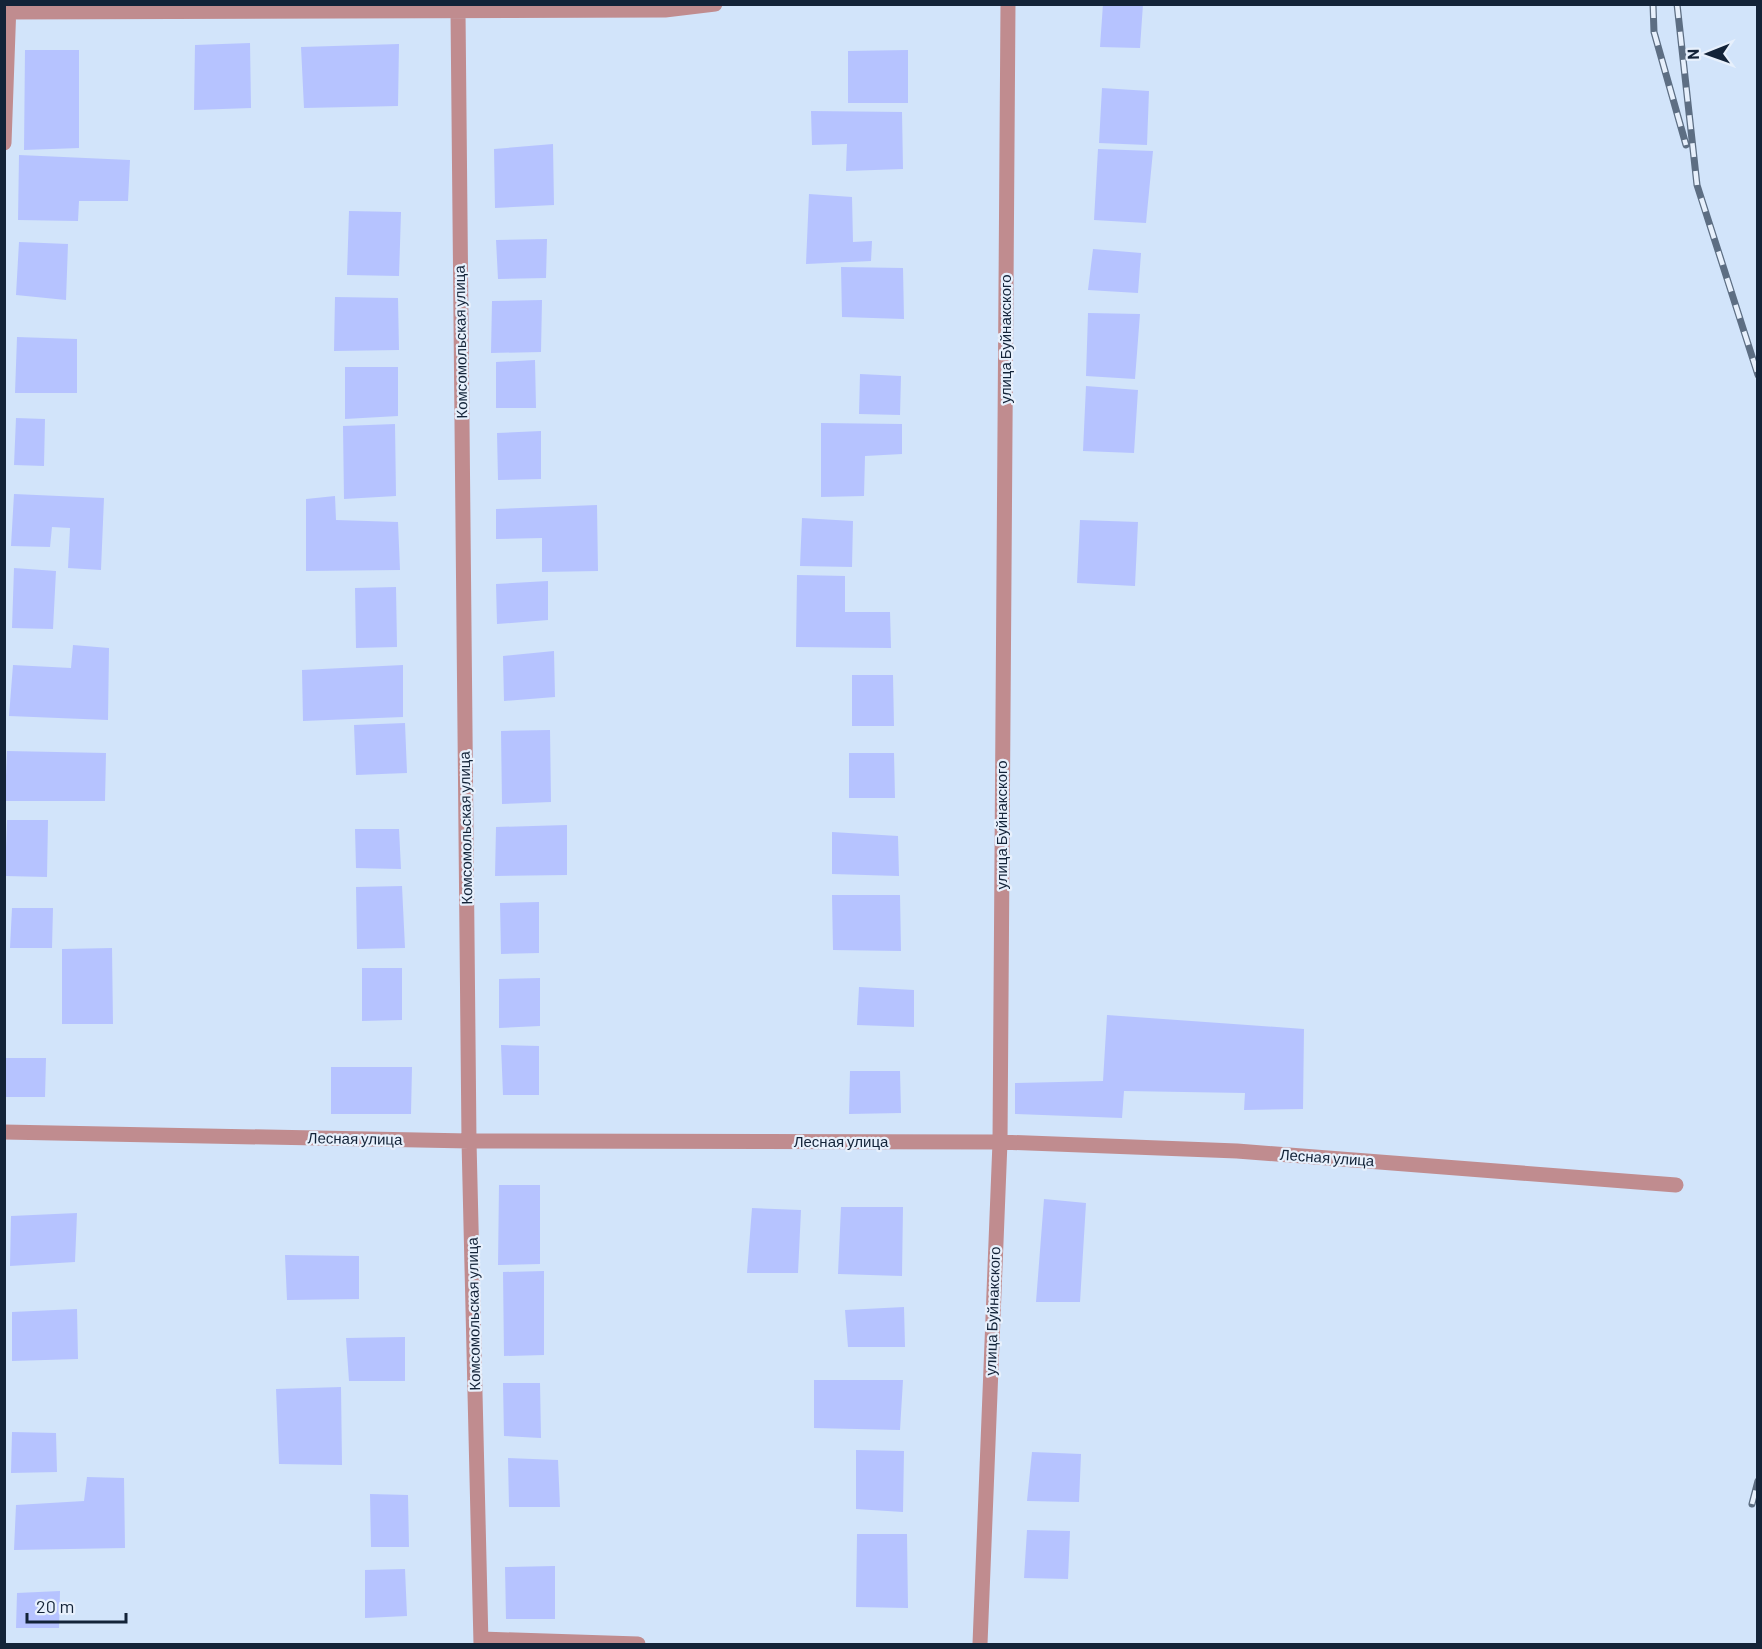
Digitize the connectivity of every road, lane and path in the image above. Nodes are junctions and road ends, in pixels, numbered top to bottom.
1 (715, 4) edge
2 (1008, 4) edge
3 (7, 10) edge
4 (458, 11) junction
5 (4, 143) edge
6 (4, 1132) edge
7 (469, 1140) junction
8 (1000, 1142) junction
9 (1676, 1185) dead end
10 (481, 1642) edge
11 (638, 1644) edge
12 (981, 1644) edge

1 - 4 street
2 - 8 street, улица Буйнакского
3 - 4 street
3 - 5 street
4 - 7 street, Комсомольская улица
6 - 7 street, Лесная улица
7 - 8 street, Лесная улица
7 - 10 street, Комсомольская улица
8 - 9 street, Лесная улица
8 - 12 street, улица Буйнакского
10 - 11 street

